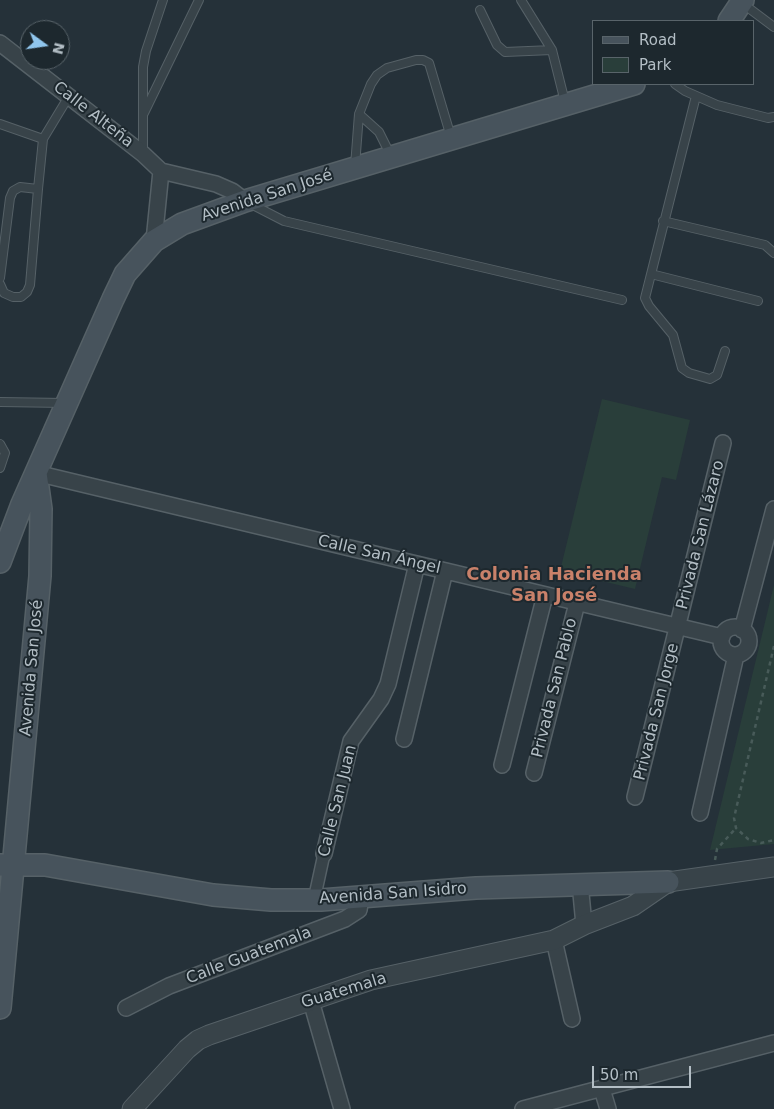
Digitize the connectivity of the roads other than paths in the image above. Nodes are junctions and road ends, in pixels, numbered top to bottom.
1 (199, 0) edge
2 (521, 0) edge
3 (162, 1) edge
4 (742, 1) edge
5 (480, 10) dead end
6 (730, 20) edge
7 (774, 27) edge
8 (0, 43) edge
9 (552, 50) junction
10 (631, 85) edge
11 (677, 85) edge
12 (69, 96) junction
13 (696, 96) junction
14 (566, 105) junction
15 (143, 114) junction
16 (359, 114) junction
17 (774, 117) edge
18 (0, 124) edge
19 (43, 139) junction
20 (452, 140) junction
21 (143, 154) junction
22 (392, 157) junction
23 (354, 168) junction
24 (162, 171) junction
25 (38, 188) junction
26 (245, 201) junction
27 (663, 222) junction
28 (154, 241) junction
29 (774, 253) edge
30 (651, 274) junction
31 (0, 278) edge
32 (0, 284) edge
33 (622, 300) dead end
34 (758, 301) dead end
35 (725, 351) dead end
36 (0, 402) edge
37 (67, 404) junction
38 (723, 443) dead end
39 (0, 444) edge
40 (0, 468) edge
41 (36, 473) junction
42 (774, 509) edge
43 (0, 562) edge
44 (417, 564) junction
45 (445, 571) junction
46 (546, 595) junction
47 (577, 602) junction
48 (679, 627) junction
49 (742, 630) junction
50 (722, 637) junction
51 (736, 655) junction
52 (404, 739) dead end
53 (502, 765) dead end
54 (534, 773) dead end
55 (635, 797) dead end
56 (700, 813) dead end
57 (324, 854) joint
58 (7, 864) edge
59 (774, 867) edge
60 (668, 882) junction
61 (580, 883) junction
62 (361, 897) junction
63 (314, 900) junction
64 (584, 925) junction
65 (554, 940) junction
66 (311, 1001) junction
67 (0, 1008) edge
68 (126, 1008) dead end
69 (572, 1019) dead end
70 (774, 1043) edge
71 (602, 1089) junction
72 (132, 1109) edge
73 (342, 1109) edge
74 (523, 1109) edge
75 (608, 1109) edge

1 - 15 lane
2 - 9 lane
3 - 15 lane
4 - 6 main road
4 - 7 lane
5 - 9 lane
8 - 12 street, Calle Alteña
9 - 14 lane
10 - 14 main road, Avenida San José
11 - 13 lane
12 - 19 lane
12 - 21 street, Calle Alteña
13 - 17 lane
13 - 27 lane
14 - 20 main road, Avenida San José
15 - 21 lane
16 - 20 lane
16 - 22 lane
16 - 23 lane
18 - 19 lane
19 - 25 lane
20 - 22 main road, Avenida San José
21 - 24 street, Calle Alteña
22 - 23 main road, Avenida San José
23 - 26 main road, Avenida San José
24 - 26 street, Calle Alteña
24 - 28 street
25 - 31 lane
25 - 32 lane
26 - 28 main road, Avenida San José
26 - 33 lane
27 - 29 lane
27 - 30 lane
28 - 37 main road, Avenida San José
30 - 34 lane
30 - 35 lane
36 - 37 lane
37 - 41 main road, Avenida San José
38 - 48 street, Privada San Lázaro
39 - 40 lane
41 - 43 main road, Avenida San José
41 - 44 street, Calle San Ángel
41 - 58 main road, Avenida San José
42 - 49 street
44 - 45 street, Calle San Ángel
44 - 57 street, Calle San Juan
45 - 46 street, Calle San Ángel
45 - 52 street
46 - 47 street, Calle San Ángel
46 - 53 street
47 - 48 street, Calle San Ángel
47 - 54 street, Privada San Pablo
48 - 50 street, Calle San Ángel
48 - 55 street, Privada San Jorge
49 - 50 street
49 - 51 street
50 - 51 street
51 - 56 street
57 - 63 street, Calle San Juan
58 - 63 main road, Avenida San Isidro
58 - 67 main road, Avenida San José
59 - 60 street, Avenida San Isidro
60 - 61 main road, Avenida San Isidro
60 - 64 street
61 - 62 main road, Avenida San Isidro
61 - 64 street
62 - 63 main road, Avenida San Isidro
62 - 68 street, Calle Guatemala
64 - 65 street, Guatemala
65 - 66 street, Guatemala
65 - 69 street
66 - 72 street, Guatemala
66 - 73 street
70 - 71 street
71 - 74 street
71 - 75 street

